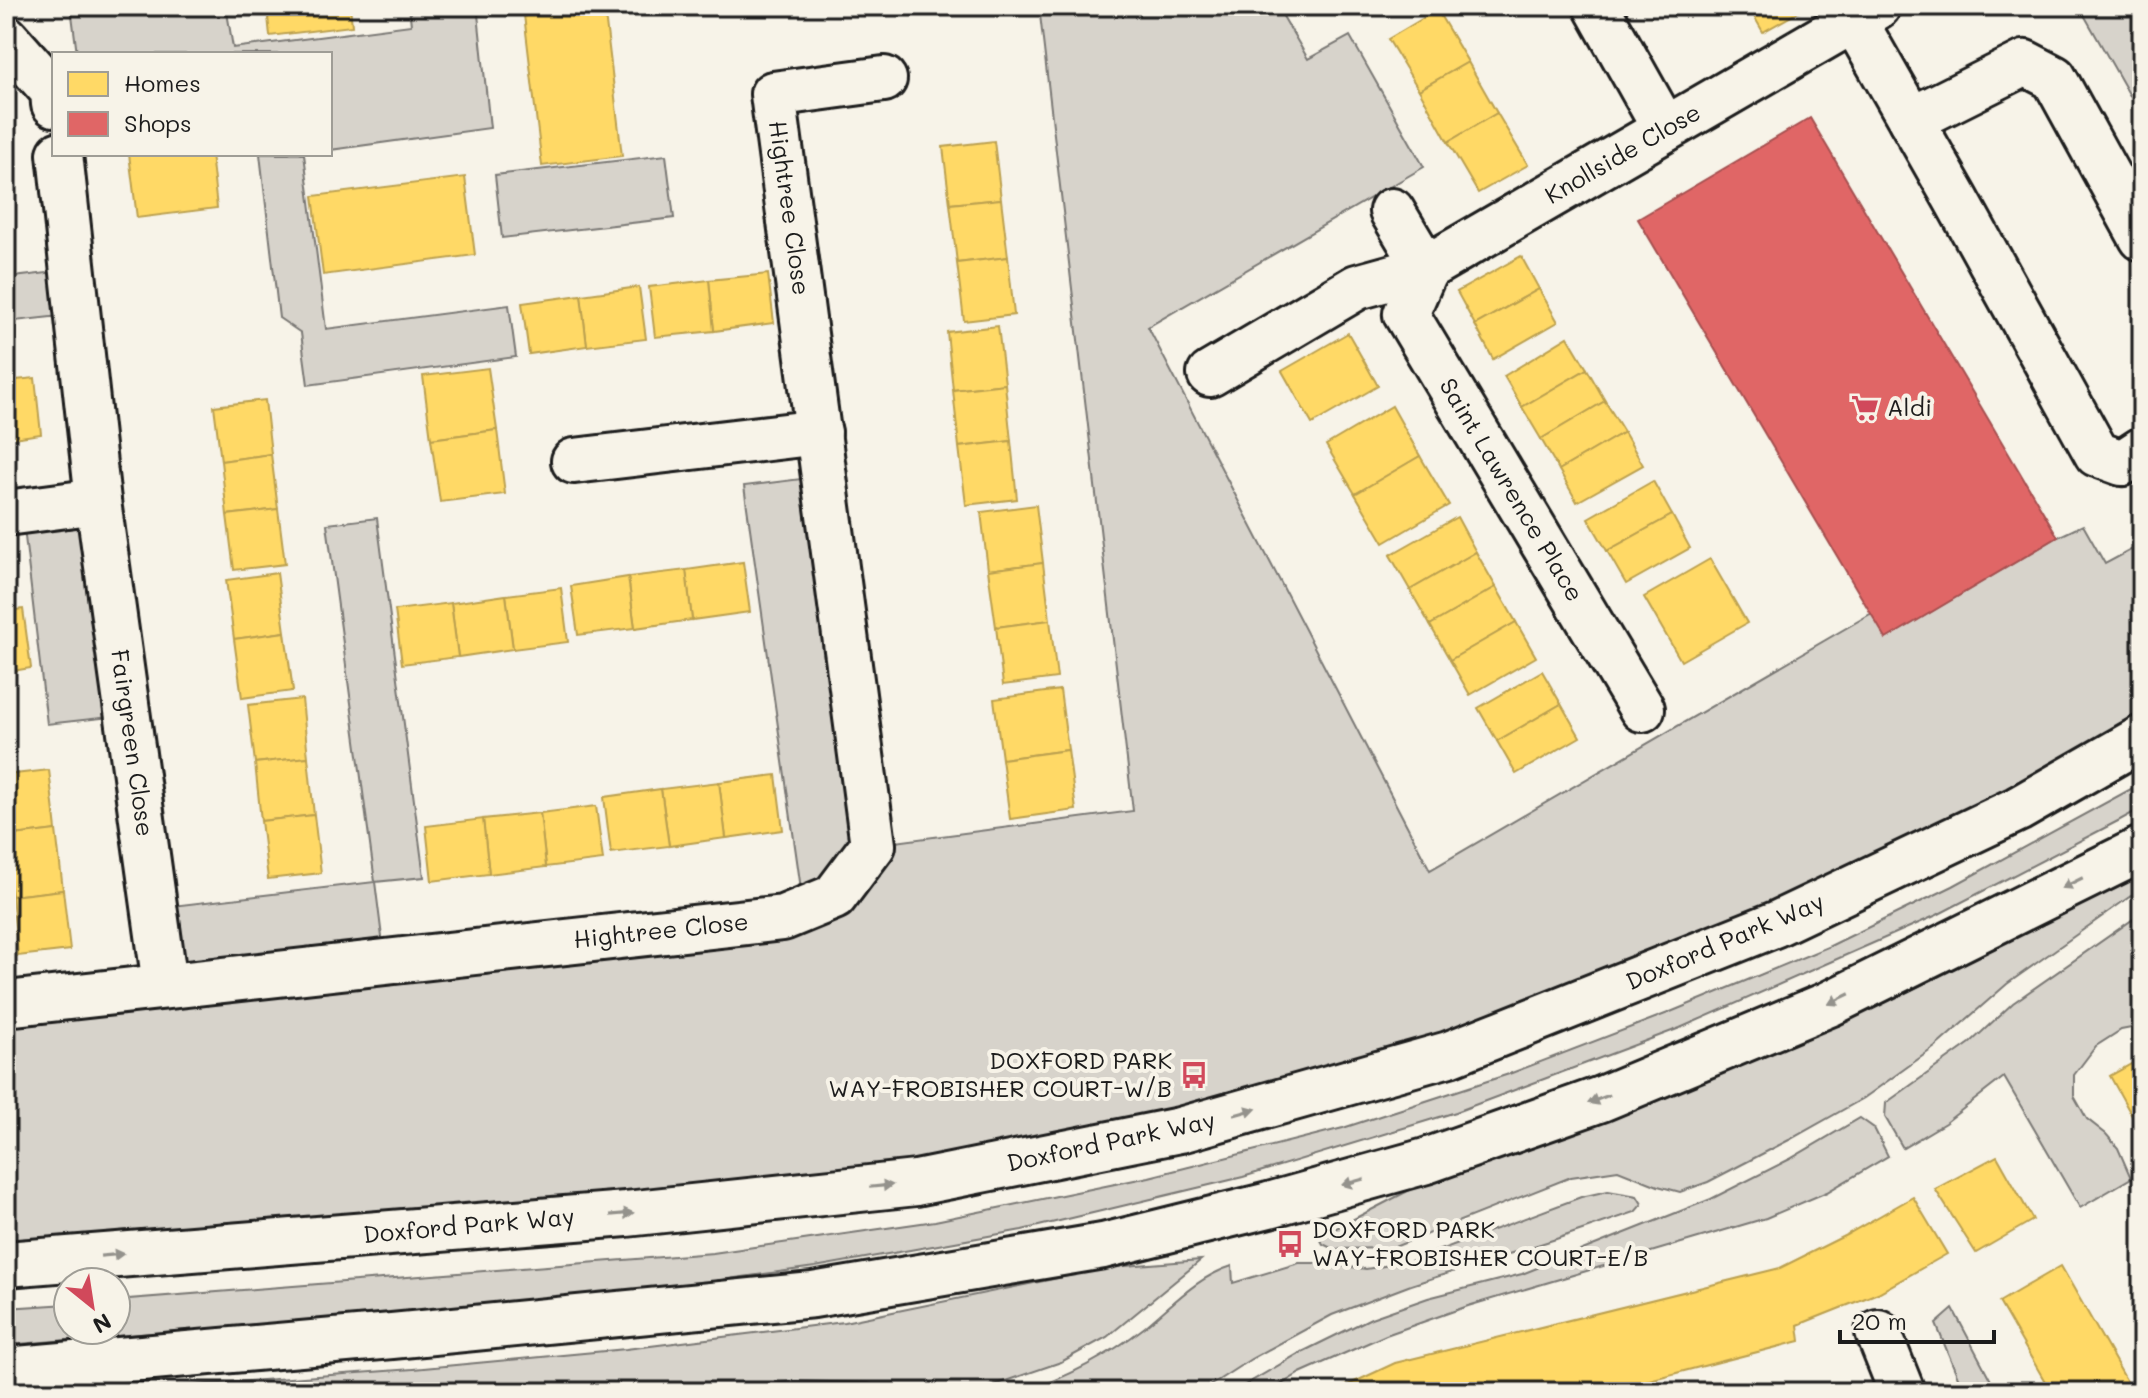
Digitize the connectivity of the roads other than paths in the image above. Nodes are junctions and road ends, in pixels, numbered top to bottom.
1 (1596, 6) edge
2 (1866, 13) edge
3 (6, 38) edge
4 (884, 79) dead end
5 (52, 90) edge
6 (1911, 120) junction
7 (1665, 129) junction
8 (60, 156) edge
9 (1392, 211) dead end
10 (2142, 238) edge
11 (1426, 268) junction
12 (1210, 374) dead end
13 (819, 432) junction
14 (2142, 450) edge
15 (574, 461) dead end
16 (98, 501) junction
17 (6, 513) edge
18 (1642, 709) dead end
19 (2142, 738) edge
20 (2142, 849) edge
21 (165, 985) junction
22 (6, 1004) edge
23 (6, 1264) edge
24 (1878, 1332) dead end
25 (6, 1370) edge
26 (1902, 1392) edge

1 - 7 main road
2 - 6 main road
2 - 7 main road, Knollside Close
3 - 5 main road
4 - 13 main road, Hightree Close
6 - 10 main road
6 - 14 main road
7 - 11 main road, Knollside Close
8 - 16 main road, Fairgreen Close
9 - 11 main road
11 - 12 main road, Knollside Close
11 - 18 main road, Saint Lawrence Place
13 - 15 main road
13 - 21 main road, Hightree Close
16 - 17 main road
16 - 21 main road, Fairgreen Close
23 -> 19 main road, Doxford Park Way
20 -> 25 main road
21 - 22 main road, Hightree Close
24 - 26 main road

